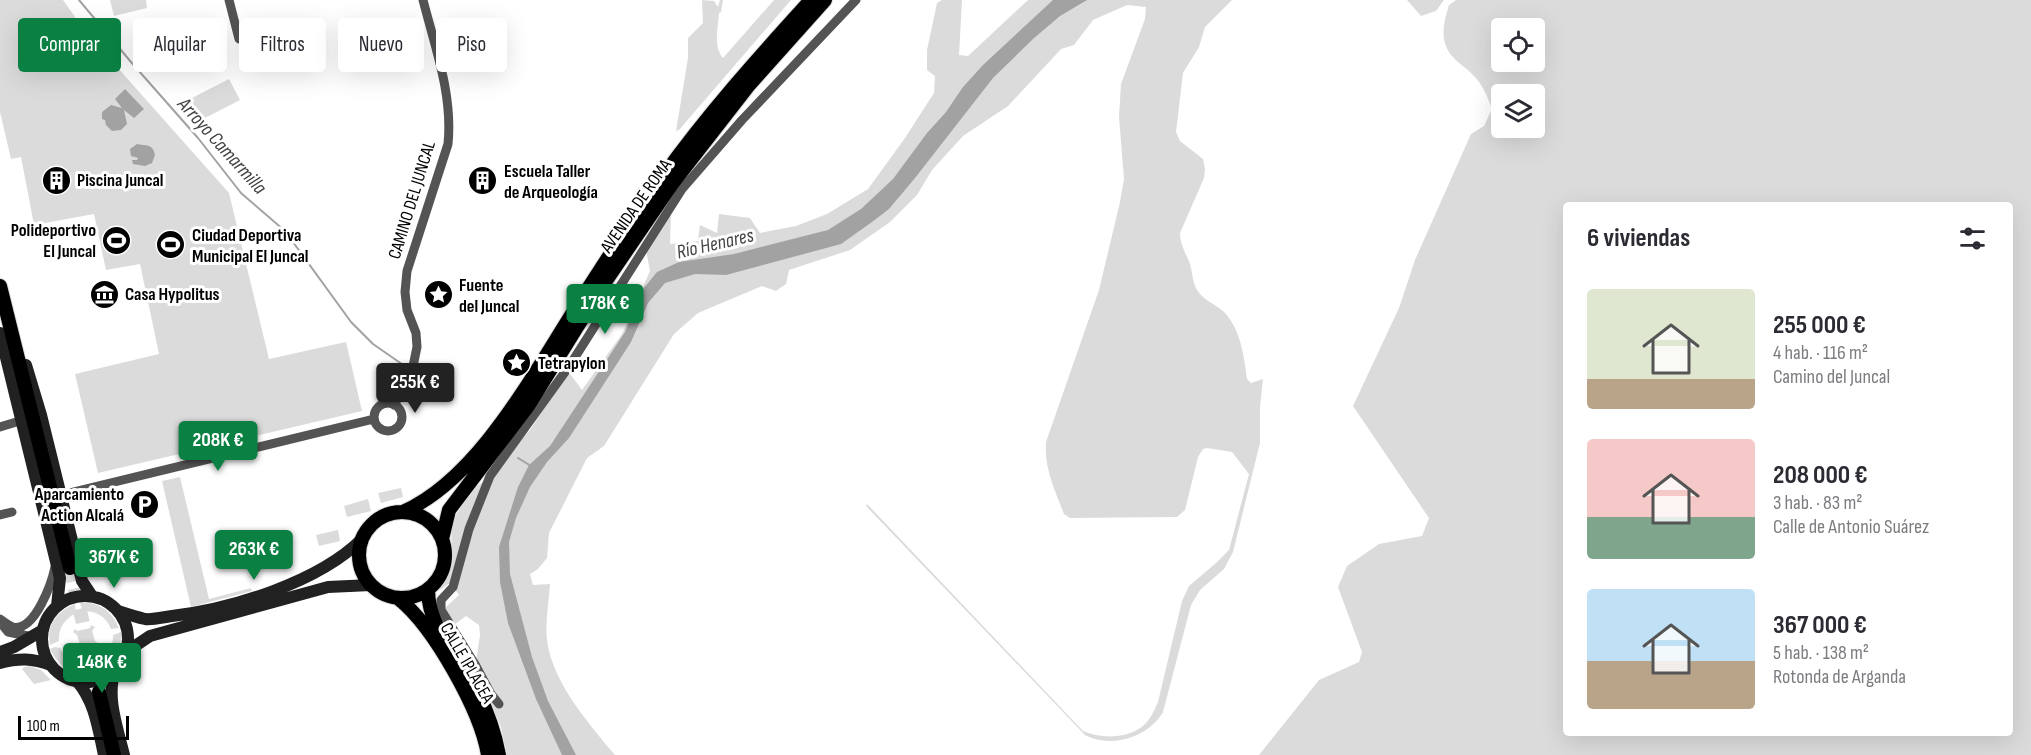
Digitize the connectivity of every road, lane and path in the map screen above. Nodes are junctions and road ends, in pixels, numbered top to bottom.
1 (229, 0) edge
2 (423, 0) edge
3 (811, 0) edge
4 (825, 0) edge
5 (856, 0) edge
6 (239, 39) dead end
7 (1, 288) edge
8 (0, 324) edge
9 (0, 333) edge
10 (394, 405) junction
11 (27, 419) junction
12 (374, 419) junction
13 (0, 427) edge
14 (59, 493) junction
15 (12, 512) dead end
16 (403, 512) junction
17 (0, 515) edge
18 (362, 539) junction
19 (442, 539) junction
20 (57, 561) junction
21 (70, 568) tunnel mouth
22 (371, 585) junction
23 (429, 590) junction
24 (92, 596) junction
25 (399, 599) junction
26 (57, 606) junction
27 (118, 611) junction
28 (0, 620) edge
29 (38, 633) junction
30 (1, 651) edge
31 (126, 652) junction
32 (0, 663) edge
33 (51, 665) junction
34 (115, 669) junction
35 (77, 681) junction
36 (99, 692) tunnel mouth
37 (499, 704) dead end
38 (104, 755) edge
39 (114, 755) edge
40 (124, 755) edge
41 (488, 755) edge
42 (499, 755) edge

1 - 6 street
2 - 10 street, CAMINO DEL JUNCAL
3 - 16 main road, AVENIDA DE ROMA
4 - 19 main road, AVENIDA DE ROMA
5 - 37 street
7 - 11 main road
7 - 14 street
8 - 11 main road
9 - 11 street
10 - 12 street
10 - 12 street
11 - 13 street
11 - 20 street
11 - 21 main road
12 - 14 street
14 - 24 street
15 - 17 street
16 - 18 main road
16 - 19 main road
18 - 22 main road
18 - 27 street
19 - 23 main road
20 - 26 street
20 - 28 street
22 - 25 main road
22 - 31 street
23 - 25 main road
23 - 42 main road, CALLE IPLACEA
24 - 26 street
24 - 27 street
25 - 41 main road, CALLE IPLACEA
26 - 29 street
27 - 31 street
28 - 29 street
29 - 30 street
29 - 33 street
31 - 34 street
32 - 33 street
33 - 35 street
34 - 35 street
34 - 40 street
35 - 38 street
36 - 39 main road

